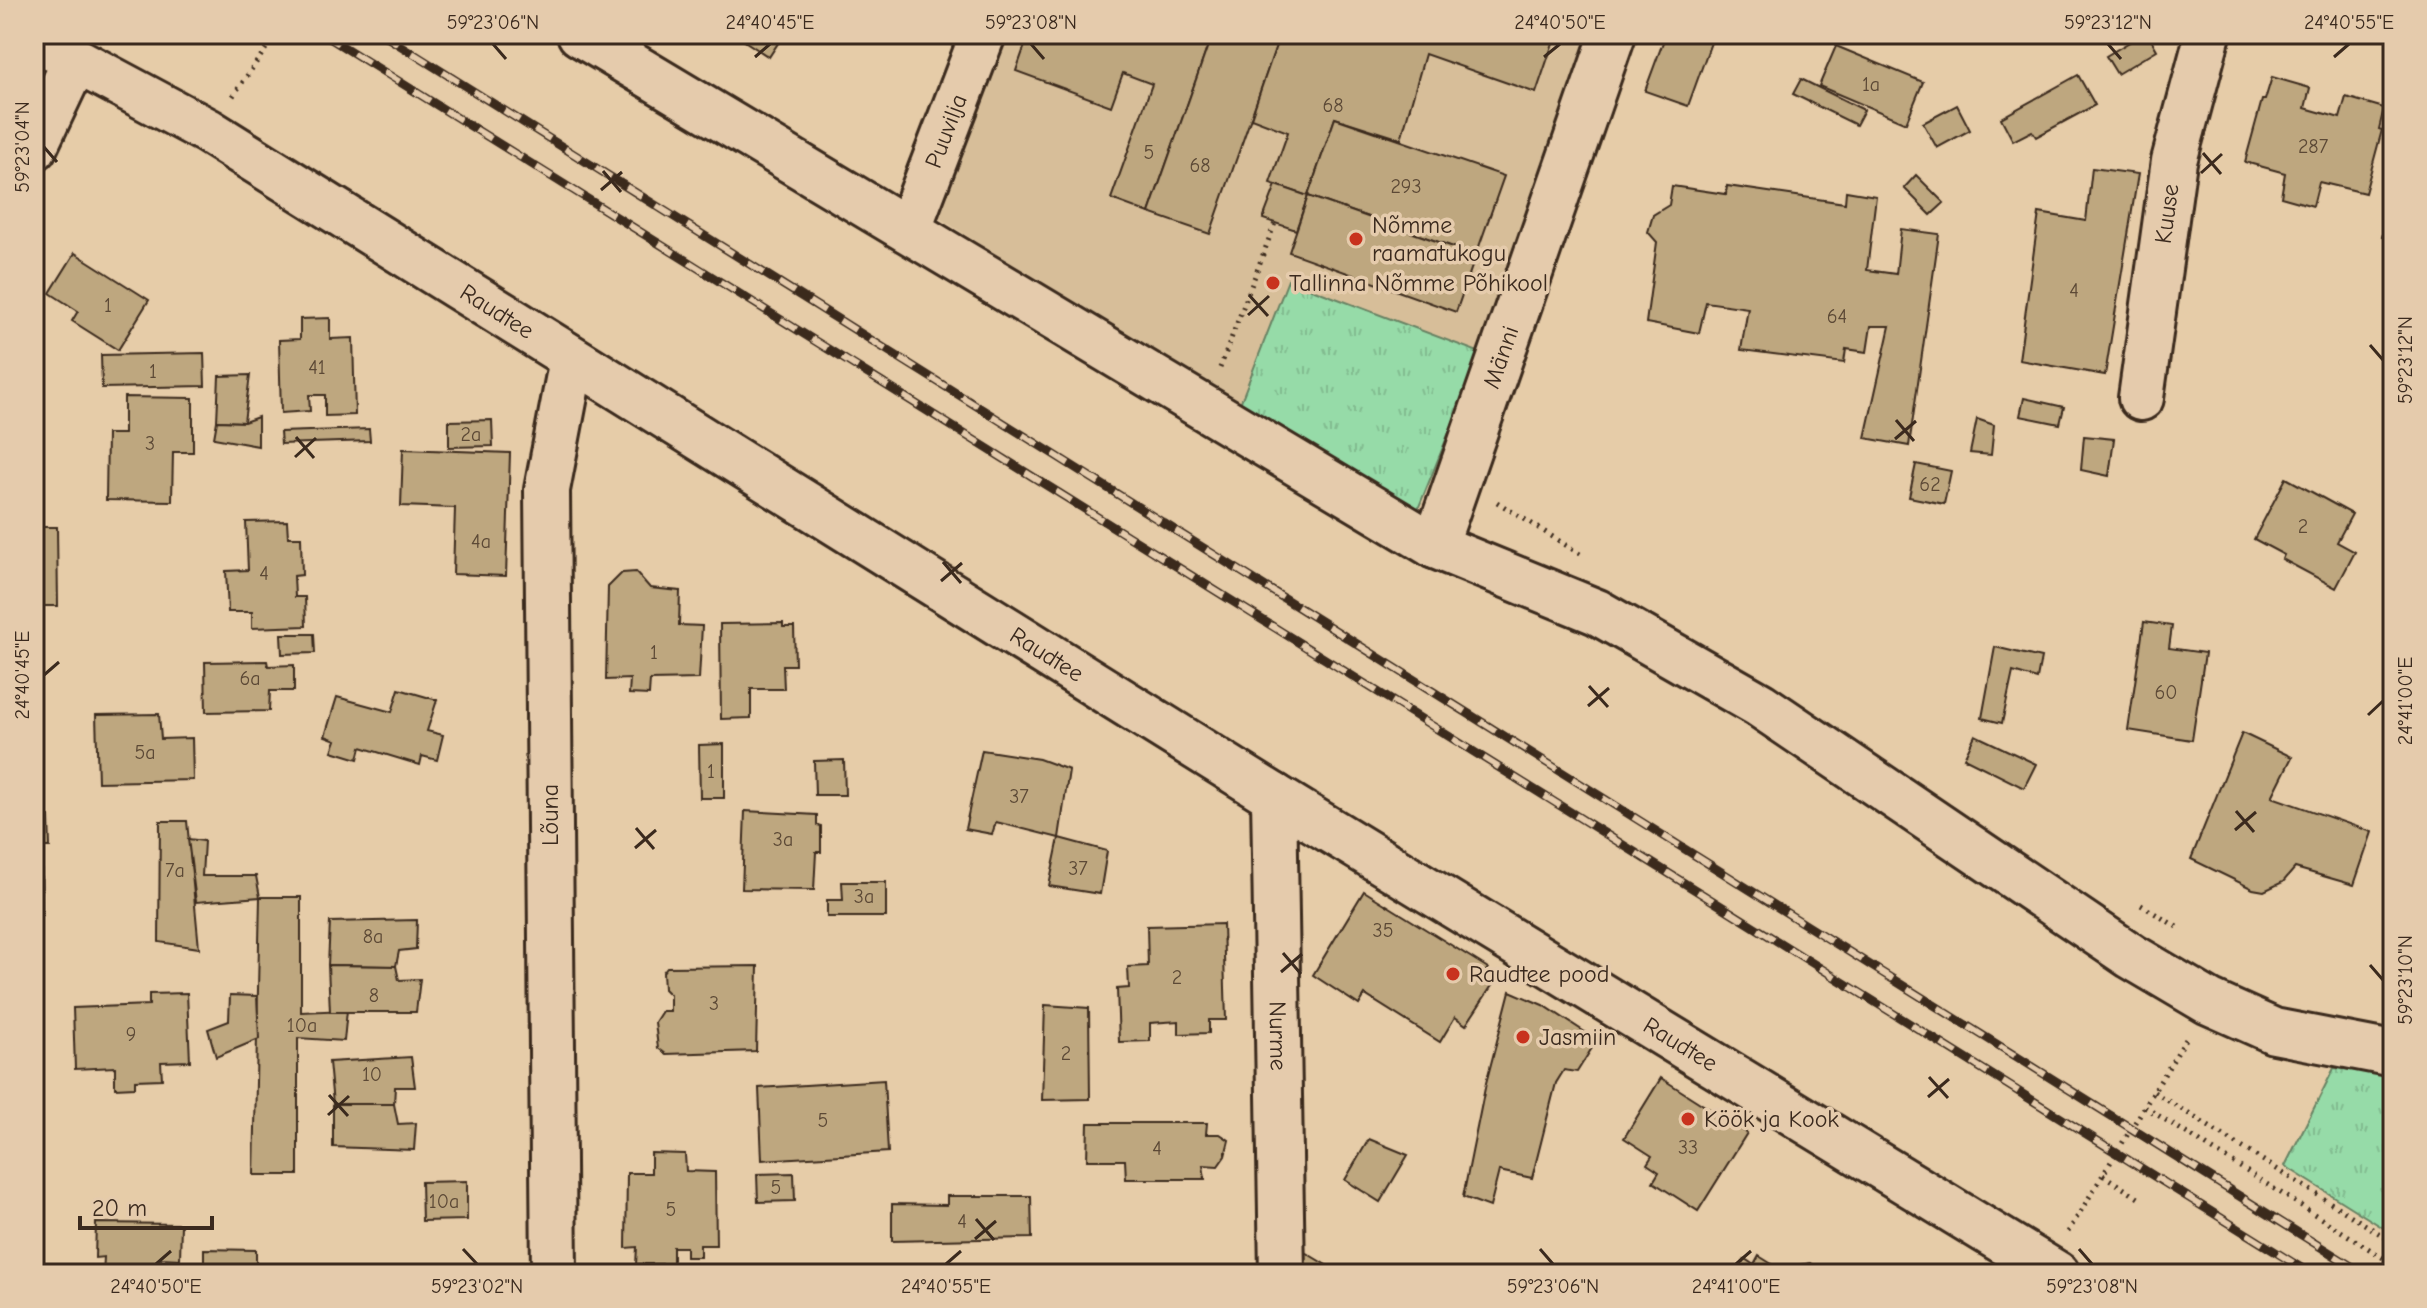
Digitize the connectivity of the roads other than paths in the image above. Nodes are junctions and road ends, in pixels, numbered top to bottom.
1 (580, 34) edge
2 (983, 34) edge
3 (1613, 34) edge
4 (2208, 34) edge
5 (34, 38) edge
6 (75, 61) junction
7 (34, 148) edge
8 (908, 230) junction
9 (572, 359) junction
10 (2141, 398) dead end
11 (1435, 546) junction
12 (1274, 796) junction
13 (2393, 1054) edge
14 (554, 1274) edge
15 (1282, 1274) edge
16 (2057, 1274) edge

1 - 8 street
2 - 8 street, Puuvilja
3 - 11 street, Männi
4 - 10 street, Kuuse
5 - 6 street, Raudtee
6 - 7 street
6 - 9 street, Raudtee
8 - 11 street
9 - 12 street, Raudtee
9 - 14 street, Lõuna
11 - 13 street
12 - 15 street, Nurme
12 - 16 street, Raudtee

